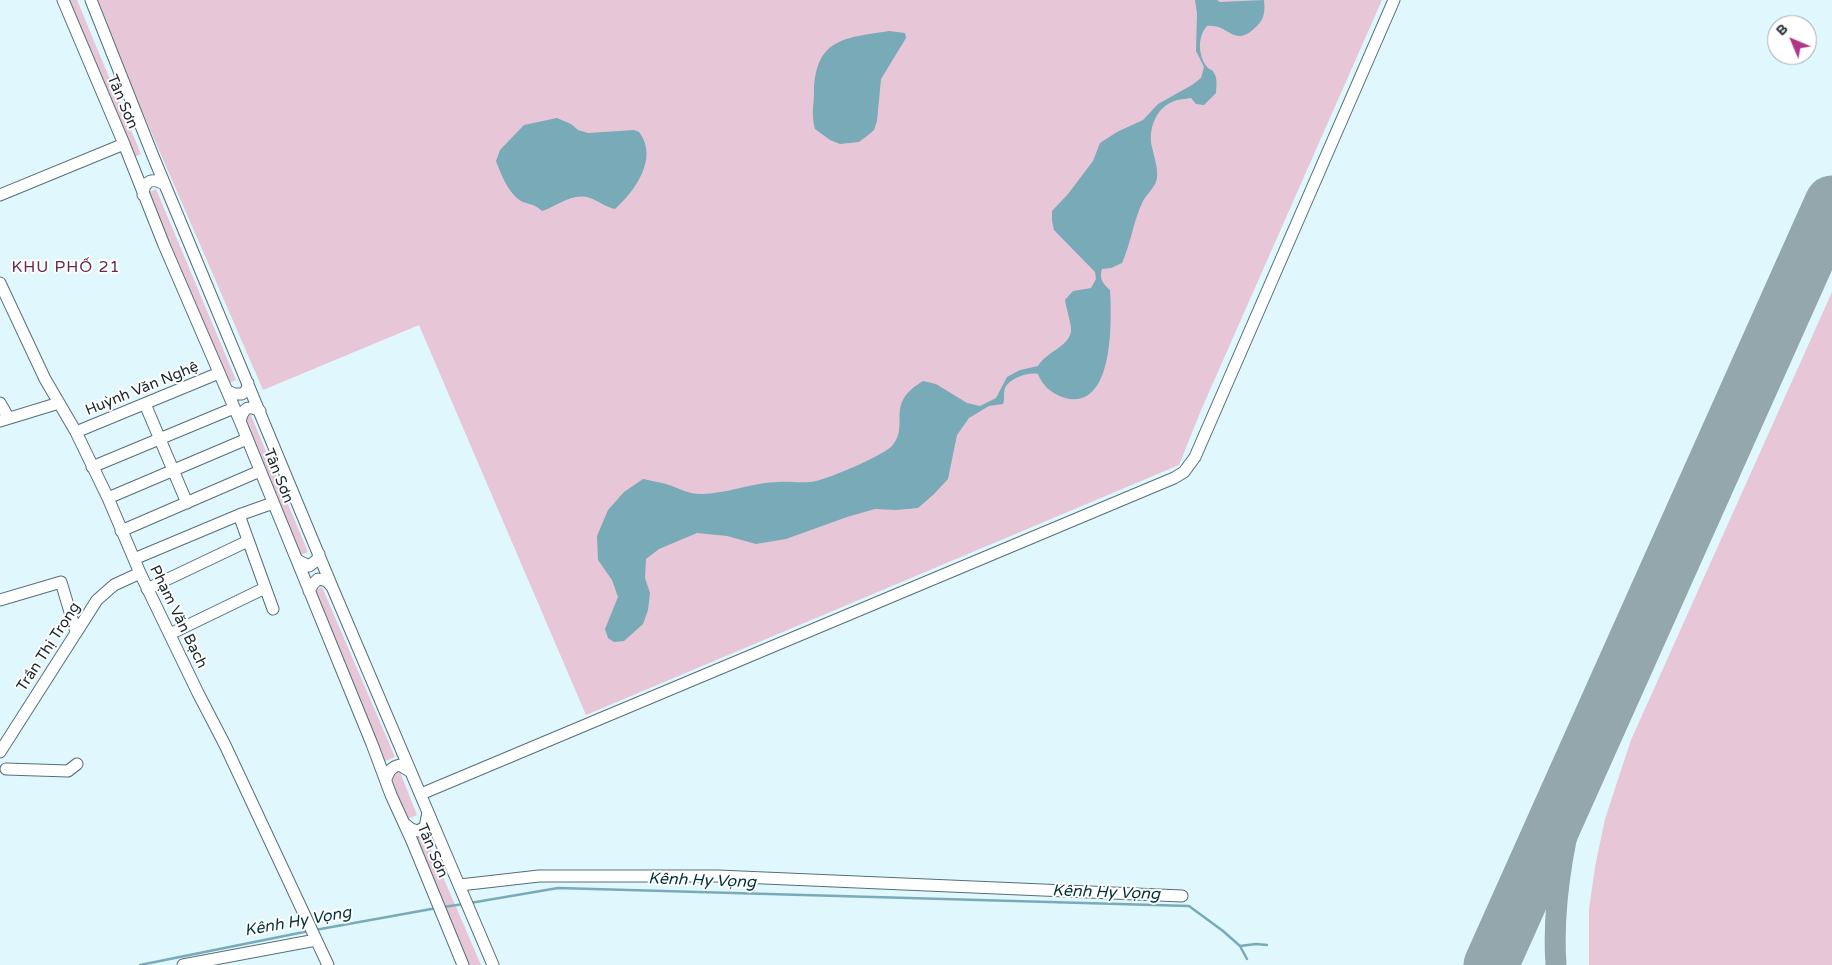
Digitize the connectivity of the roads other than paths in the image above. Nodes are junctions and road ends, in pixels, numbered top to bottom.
1 (63, 0) edge
2 (91, 0) edge
3 (1394, 0) edge
4 (124, 144) junction
5 (153, 156) junction
6 (133, 166) junction
7 (165, 185) junction
8 (0, 195) edge
9 (143, 195) junction
10 (0, 283) edge
11 (219, 373) junction
12 (248, 383) junction
13 (228, 391) junction
14 (0, 403) edge
15 (59, 403) junction
16 (145, 404) junction
17 (234, 408) junction
18 (260, 412) junction
19 (4, 419) edge
20 (240, 421) junction
21 (76, 432) junction
22 (159, 439) junction
23 (247, 439) junction
24 (92, 467) junction
25 (173, 470) junction
26 (260, 471) junction
27 (108, 498) junction
28 (187, 503) junction
29 (272, 503) junction
30 (239, 515) junction
31 (121, 531) junction
32 (248, 541) junction
33 (319, 554) junction
34 (134, 559) junction
35 (298, 560) junction
36 (140, 573) junction
37 (266, 588) junction
38 (147, 589) junction
39 (333, 589) junction
40 (309, 592) junction
41 (0, 600) edge
42 (273, 609) dead end
43 (76, 632) junction
44 (170, 634) junction
45 (0, 752) edge
46 (77, 764) dead end
47 (6, 769) dead end
48 (411, 772) junction
49 (386, 779) junction
50 (421, 794) junction
51 (428, 812) junction
52 (405, 824) junction
53 (460, 886) junction
54 (1182, 896) dead end
55 (316, 940) junction
56 (199, 963) edge
57 (183, 965) edge
58 (328, 965) edge
59 (463, 965) edge
60 (494, 965) edge

1 - 4 street, Tân Sơn
2 - 5 street, Tân Sơn
3 - 50 street
4 - 6 street, Tân Sơn
4 - 8 street
5 - 6 street
5 - 7 street, Tân Sơn
6 - 9 street, Tân Sơn
7 - 9 street
7 - 12 street, Tân Sơn
9 - 11 street, Tân Sơn
10 - 15 street, Phạm Văn Bạch
11 - 13 street, Tân Sơn
11 - 16 street, Huỳnh Văn Nghệ
12 - 13 street
12 - 18 street, Tân Sơn
13 - 17 street, Tân Sơn
14 - 19 street
15 - 19 street
15 - 21 street, Phạm Văn Bạch
16 - 21 street, Huỳnh Văn Nghệ
16 - 22 street
17 - 20 street, Tân Sơn
17 - 22 street
18 - 20 street
18 - 33 street, Tân Sơn
20 - 23 street, Tân Sơn
21 - 24 street, Phạm Văn Bạch
22 - 24 street
22 - 25 street
23 - 25 street
23 - 26 street, Tân Sơn
24 - 27 street, Phạm Văn Bạch
25 - 27 street
25 - 28 street
26 - 28 street
26 - 29 street, Tân Sơn
27 - 31 street, Phạm Văn Bạch
28 - 31 street
29 - 30 street
29 - 35 street, Tân Sơn
30 - 32 street
30 - 34 street
31 - 34 street, Phạm Văn Bạch
32 - 37 street
32 - 38 street
33 - 35 street
33 - 39 street, Tân Sơn
34 - 36 street, Phạm Văn Bạch
35 - 40 street, Tân Sơn
36 - 38 street, Phạm Văn Bạch
36 - 43 street, Trần Thị Trọng
37 - 42 street
37 - 44 street
38 - 44 street, Phạm Văn Bạch
39 - 40 street
39 - 48 street, Tân Sơn
40 - 49 street, Tân Sơn
41 - 43 street
43 - 45 street, Trần Thị Trọng
44 - 55 street, Phạm Văn Bạch
46 - 47 street
48 - 49 street
48 - 50 street, Tân Sơn
49 - 52 street, Tân Sơn
50 - 51 street, Tân Sơn
51 - 52 street
51 - 53 street, Tân Sơn
52 - 59 street, Tân Sơn
53 - 54 street
53 - 60 street, Tân Sơn
55 - 56 street
55 - 58 street, Phạm Văn Bạch
56 - 57 street

